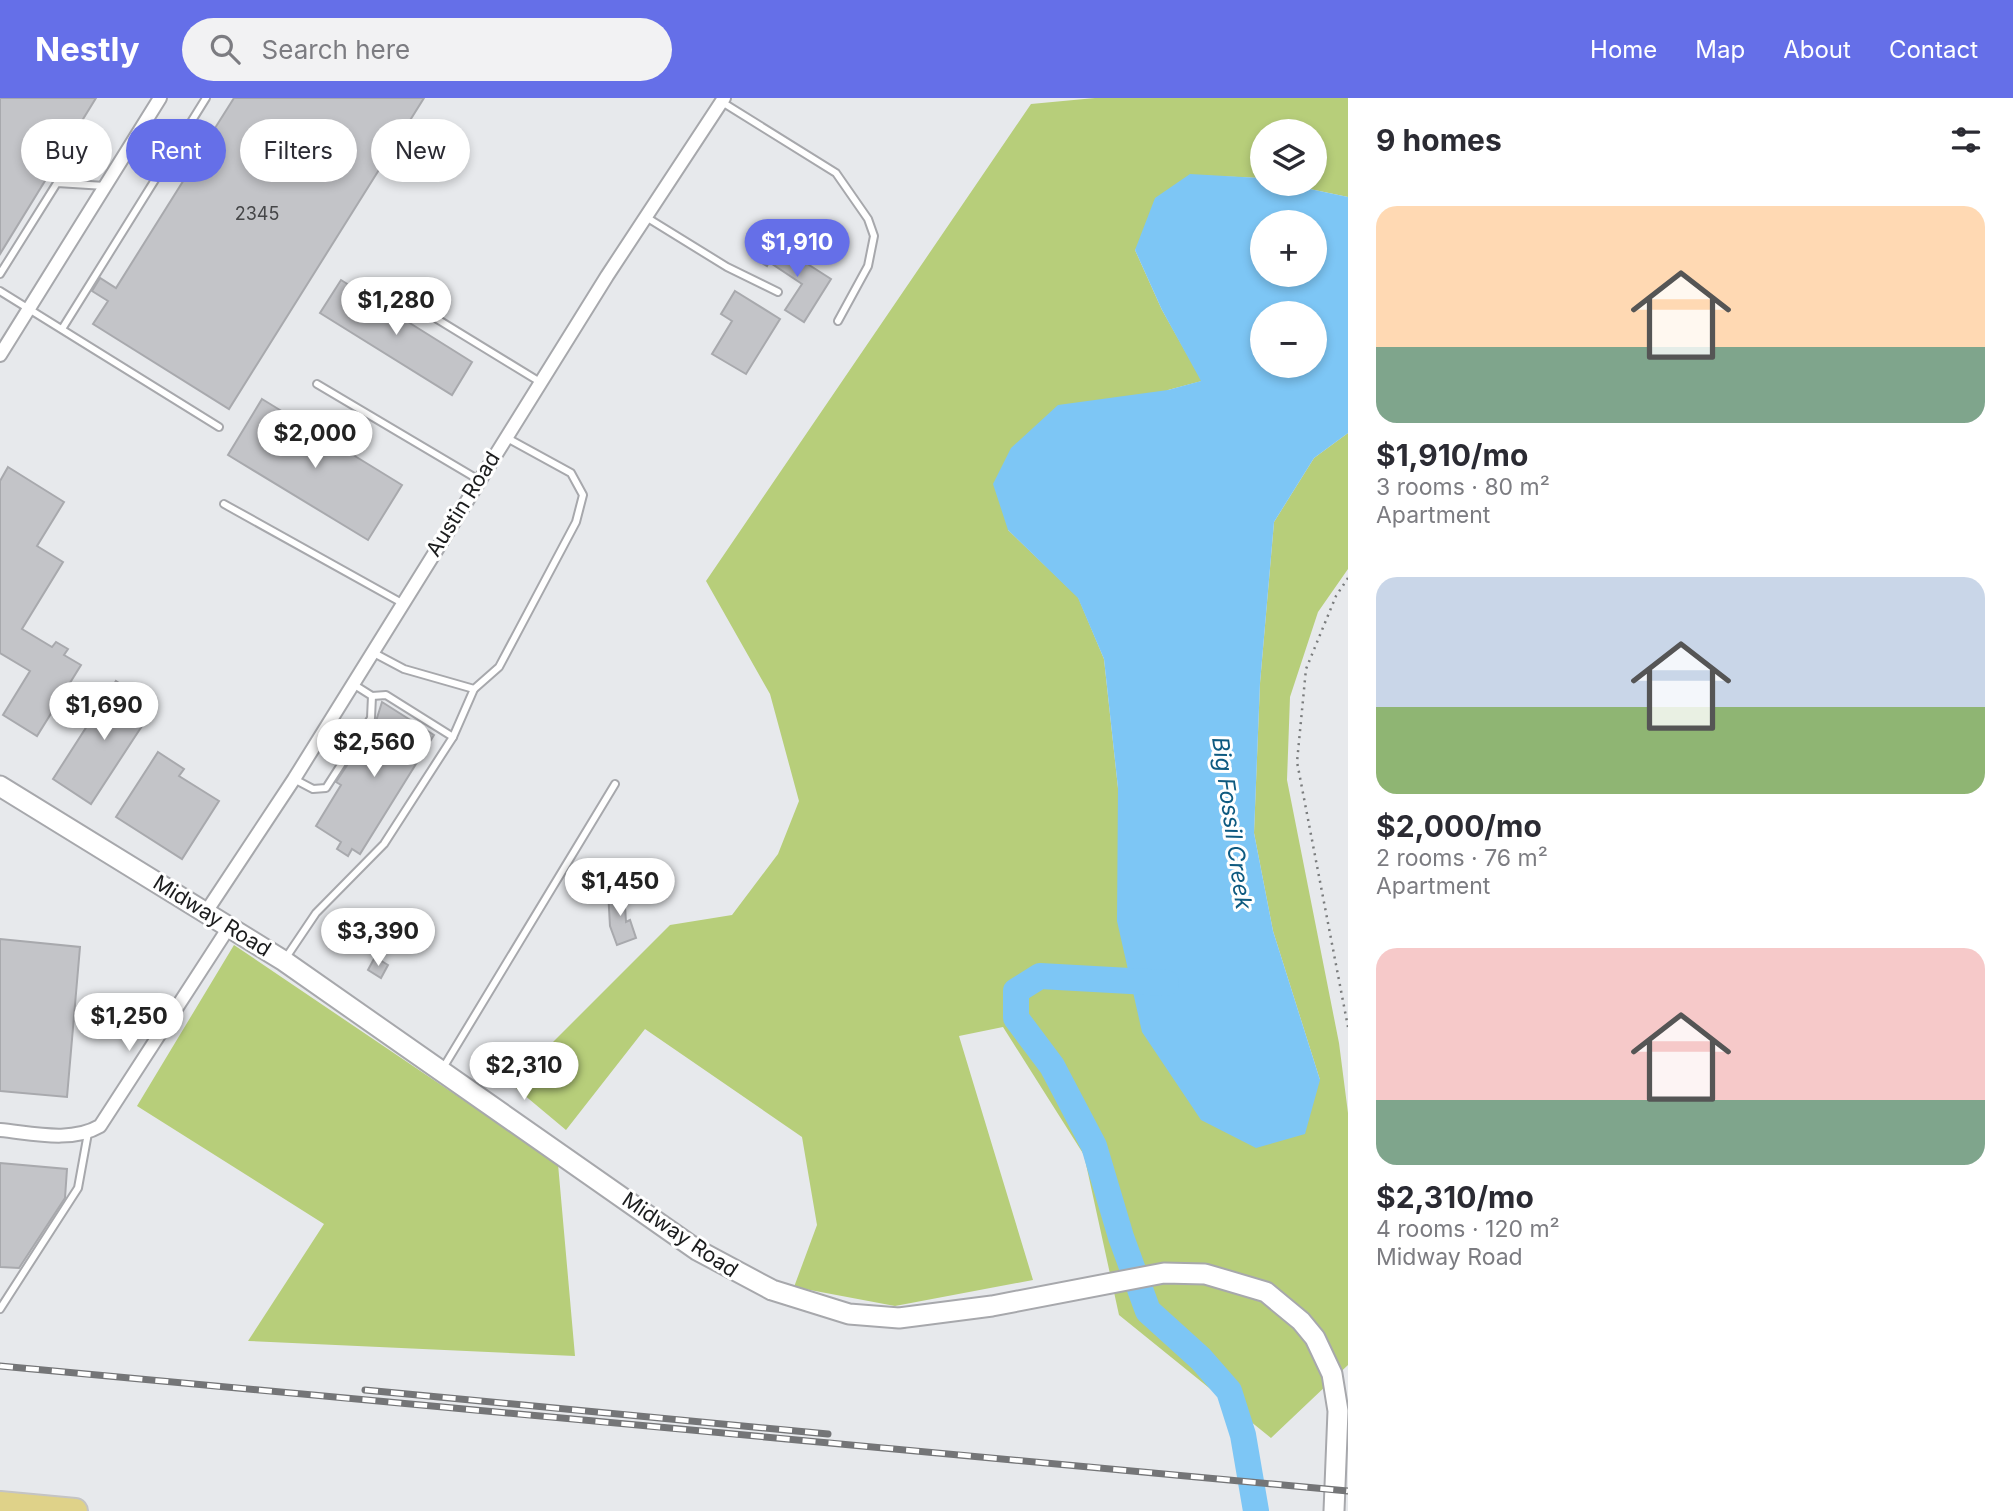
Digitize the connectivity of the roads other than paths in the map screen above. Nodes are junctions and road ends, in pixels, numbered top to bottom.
1 (160, 98) edge
2 (205, 98) edge
3 (723, 100) edge
4 (106, 186) junction
5 (646, 217) junction
6 (0, 274) edge
7 (388, 289) dead end
8 (0, 291) edge
9 (778, 292) dead end
10 (29, 309) junction
11 (838, 321) dead end
12 (62, 329) junction
13 (0, 355) edge
14 (540, 382) junction
15 (317, 384) dead end
16 (219, 427) dead end
17 (505, 437) junction
18 (479, 480) junction
19 (224, 504) dead end
20 (402, 603) junction
21 (372, 652) junction
22 (353, 684) junction
23 (474, 689) junction
24 (372, 696) junction
25 (453, 737) junction
26 (294, 779) junction
27 (615, 784) dead end
28 (0, 786) edge
29 (206, 912) junction
30 (229, 927) junction
31 (284, 961) junction
32 (443, 1070) junction
33 (0, 1130) edge
34 (88, 1133) junction
35 (0, 1310) edge
36 (0, 1504) edge
37 (75, 1511) edge
38 (1334, 1511) edge

1 - 4 street
2 - 12 lane
3 - 5 street, Austin Road
3 - 11 lane
4 - 6 lane
4 - 10 street
5 - 9 lane
5 - 14 street, Austin Road
7 - 14 lane
8 - 10 lane
10 - 12 lane
10 - 13 street
12 - 16 lane
14 - 17 street, Austin Road
15 - 18 lane
17 - 18 street, Austin Road
17 - 23 lane
18 - 20 street, Austin Road
19 - 20 lane
20 - 21 street, Austin Road
21 - 22 street, Austin Road
21 - 23 lane
22 - 24 lane
22 - 26 street, Austin Road
23 - 25 lane
24 - 25 lane
24 - 26 lane
25 - 31 lane
26 - 29 street, Austin Road
27 - 32 lane
28 - 29 main road, Midway Road
29 - 30 main road, Midway Road
30 - 31 main road, Midway Road
30 - 34 street
31 - 32 main road, Midway Road
32 - 38 main road, Midway Road
33 - 34 street
34 - 35 lane
36 - 37 highway

